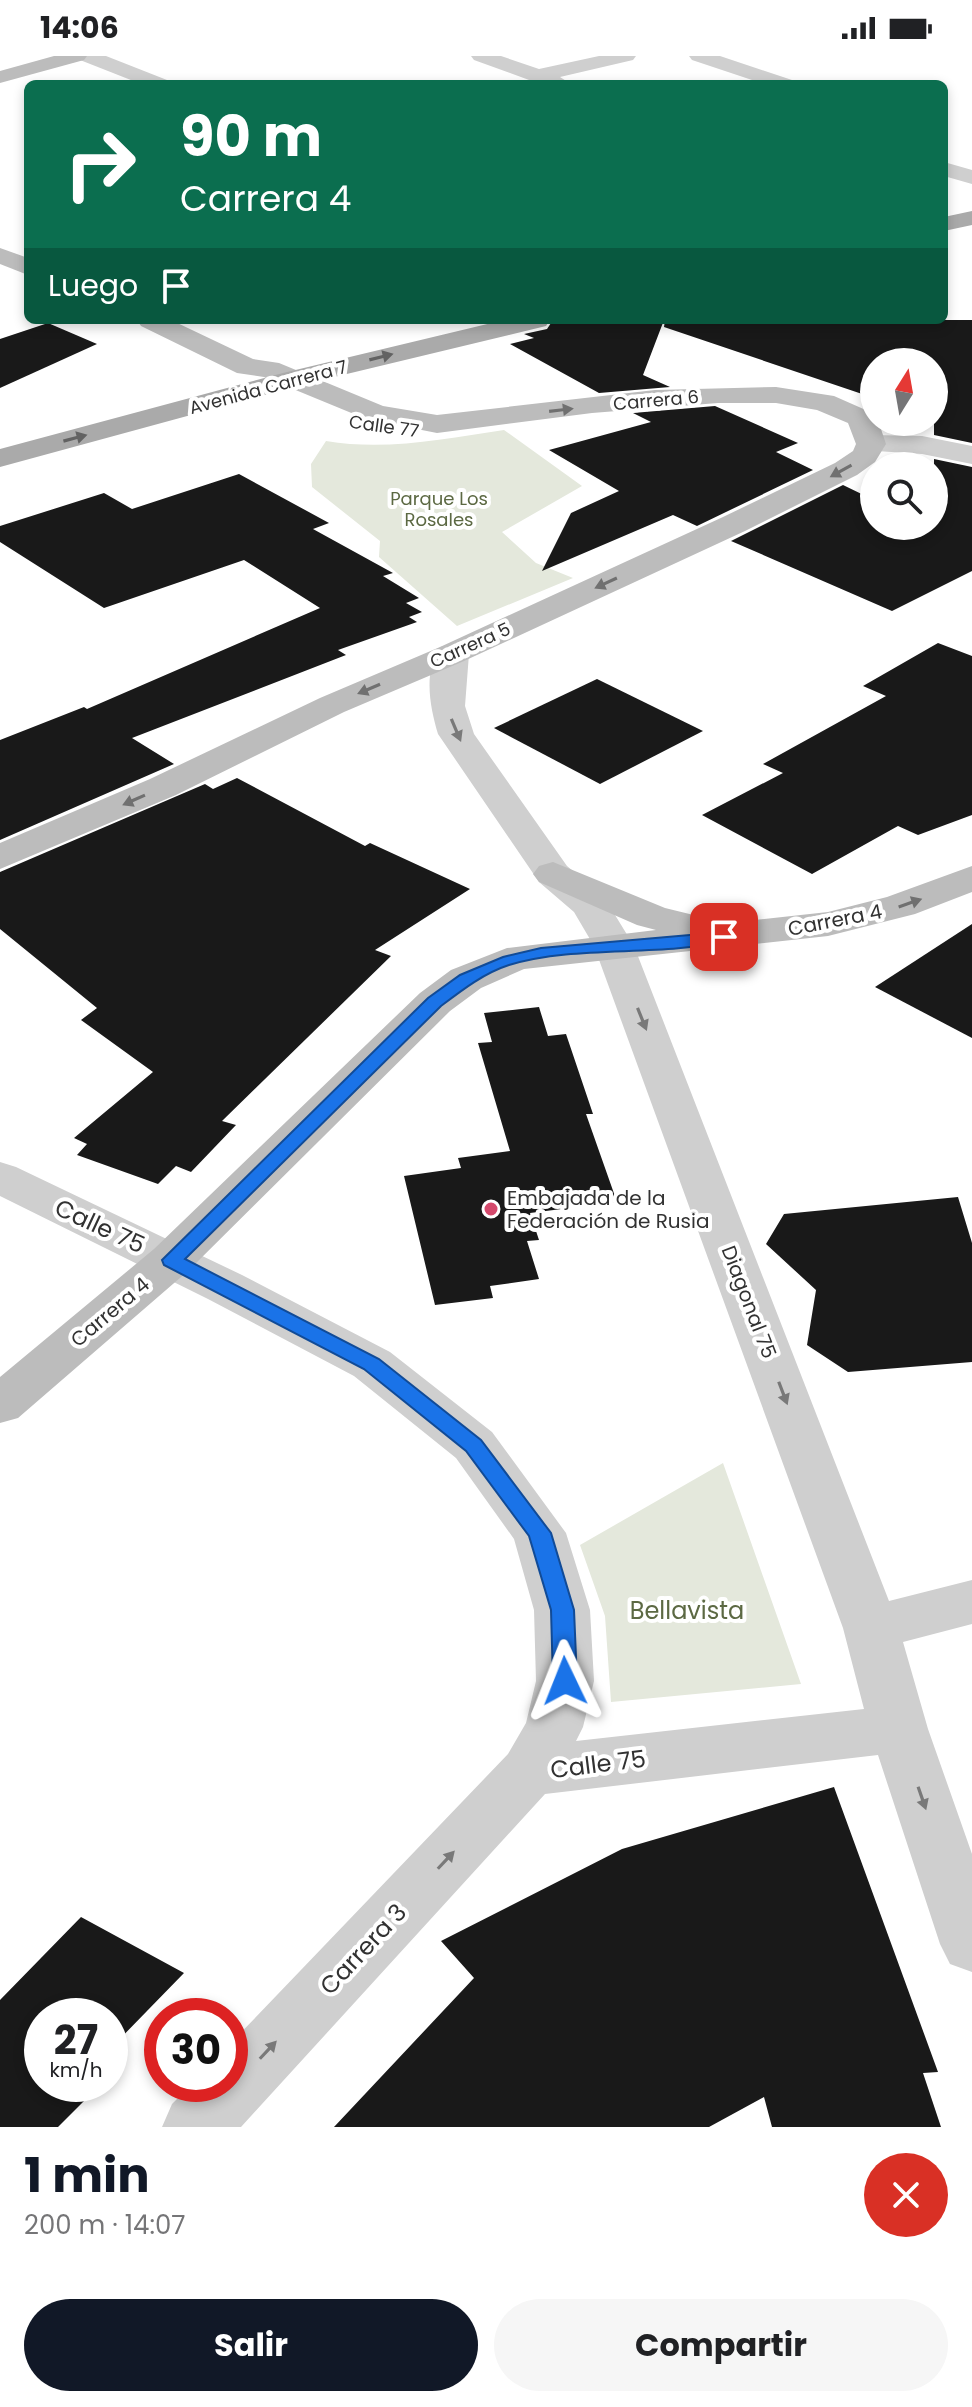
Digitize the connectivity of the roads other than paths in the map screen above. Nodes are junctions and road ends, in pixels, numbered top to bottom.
1 (77, 56) edge
2 (87, 56) edge
3 (523, 56) edge
4 (626, 56) edge
5 (699, 56) edge
6 (489, 59) edge
7 (537, 76) junction
8 (0, 77) edge
9 (150, 80) edge
10 (548, 80) edge
11 (773, 80) edge
12 (948, 170) edge
13 (972, 177) edge
14 (972, 218) edge
15 (948, 223) edge
16 (0, 255) edge
17 (24, 265) edge
18 (157, 324) edge
19 (434, 324) edge
20 (520, 324) edge
21 (254, 377) junction
22 (293, 379) junction
23 (87, 406) dead end
24 (484, 420) junction
25 (871, 444) junction
26 (972, 455) edge
27 (0, 458) edge
28 (452, 654) junction
29 (0, 857) edge
30 (553, 874) junction
31 (972, 878) edge
32 (751, 934) junction
33 (614, 946) junction
34 (0, 1177) edge
35 (171, 1260) junction
36 (0, 1405) edge
37 (972, 1602) edge
38 (871, 1628) junction
39 (899, 1729) junction
40 (529, 1771) junction
41 (972, 1944) edge
42 (196, 2127) edge

1 - 8 street
2 - 9 street
3 - 6 street
4 - 7 street
5 - 11 street
6 - 7 street
7 - 10 street
12 - 13 street
14 - 15 main road
16 - 17 street
18 - 21 street, Calle 77
19 - 21 main road, Avenida Carrera 7
22 -> 20 main road, Avenida Carrera 7
21 - 22 main road, Avenida Carrera 7
21 - 23 main road, Avenida Carrera 7
21 - 24 street, Calle 77
27 -> 21 main road, Avenida Carrera 7
22 - 24 street, Calle 77
24 -> 25 street, Carrera 6
25 - 26 street
25 -> 28 street, Carrera 5
28 -> 29 street, Carrera 5
28 -> 30 street, Diagonal 75
30 - 32 street
30 - 33 street, Diagonal 75
32 -> 31 street, Carrera 4
32 - 33 street, Carrera 4
33 - 35 street, Carrera 4
33 -> 38 street, Diagonal 75
34 - 35 street, Calle 75
35 - 36 street, Carrera 4
35 - 40 street, Calle 75
37 - 38 street
38 - 39 street, Diagonal 75
39 - 40 street, Calle 75
39 -> 41 street, Diagonal 75
42 -> 40 street, Carrera 3

